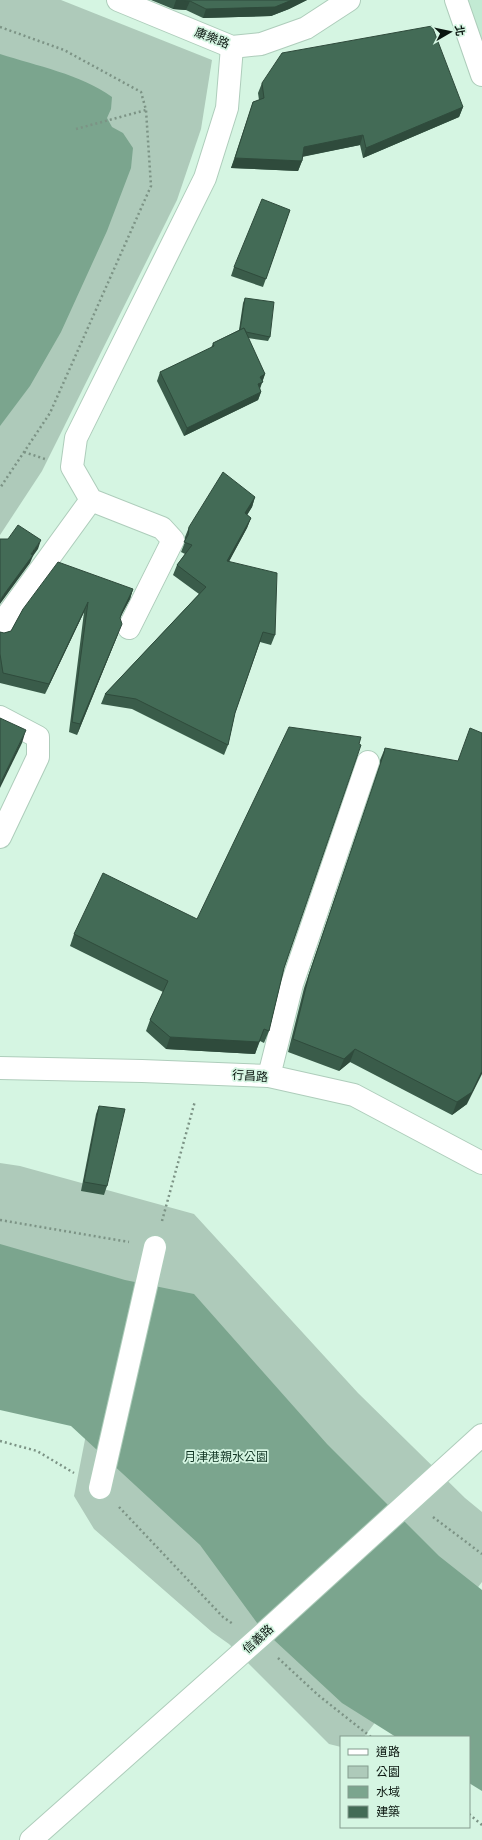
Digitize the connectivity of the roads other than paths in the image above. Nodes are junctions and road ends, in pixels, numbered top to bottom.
1 (118, 0) edge
2 (349, 0) edge
3 (456, 0) edge
4 (232, 47) junction
5 (482, 75) edge
6 (91, 500) junction
7 (129, 628) dead end
8 (0, 631) edge
9 (0, 717) edge
10 (368, 762) dead end
11 (0, 837) edge
12 (0, 1068) edge
13 (269, 1076) junction
14 (482, 1161) edge
15 (155, 1246) road end
16 (482, 1435) edge
17 (100, 1488) road end
18 (31, 1840) edge

1 - 4 street, 康樂路
2 - 4 street, 康樂路
3 - 5 street
4 - 6 street
6 - 7 street
6 - 8 street
9 - 11 street
10 - 13 street
12 - 13 street, 行昌路
13 - 14 street, 行昌路
15 - 17 street
16 - 18 street, 信義路

